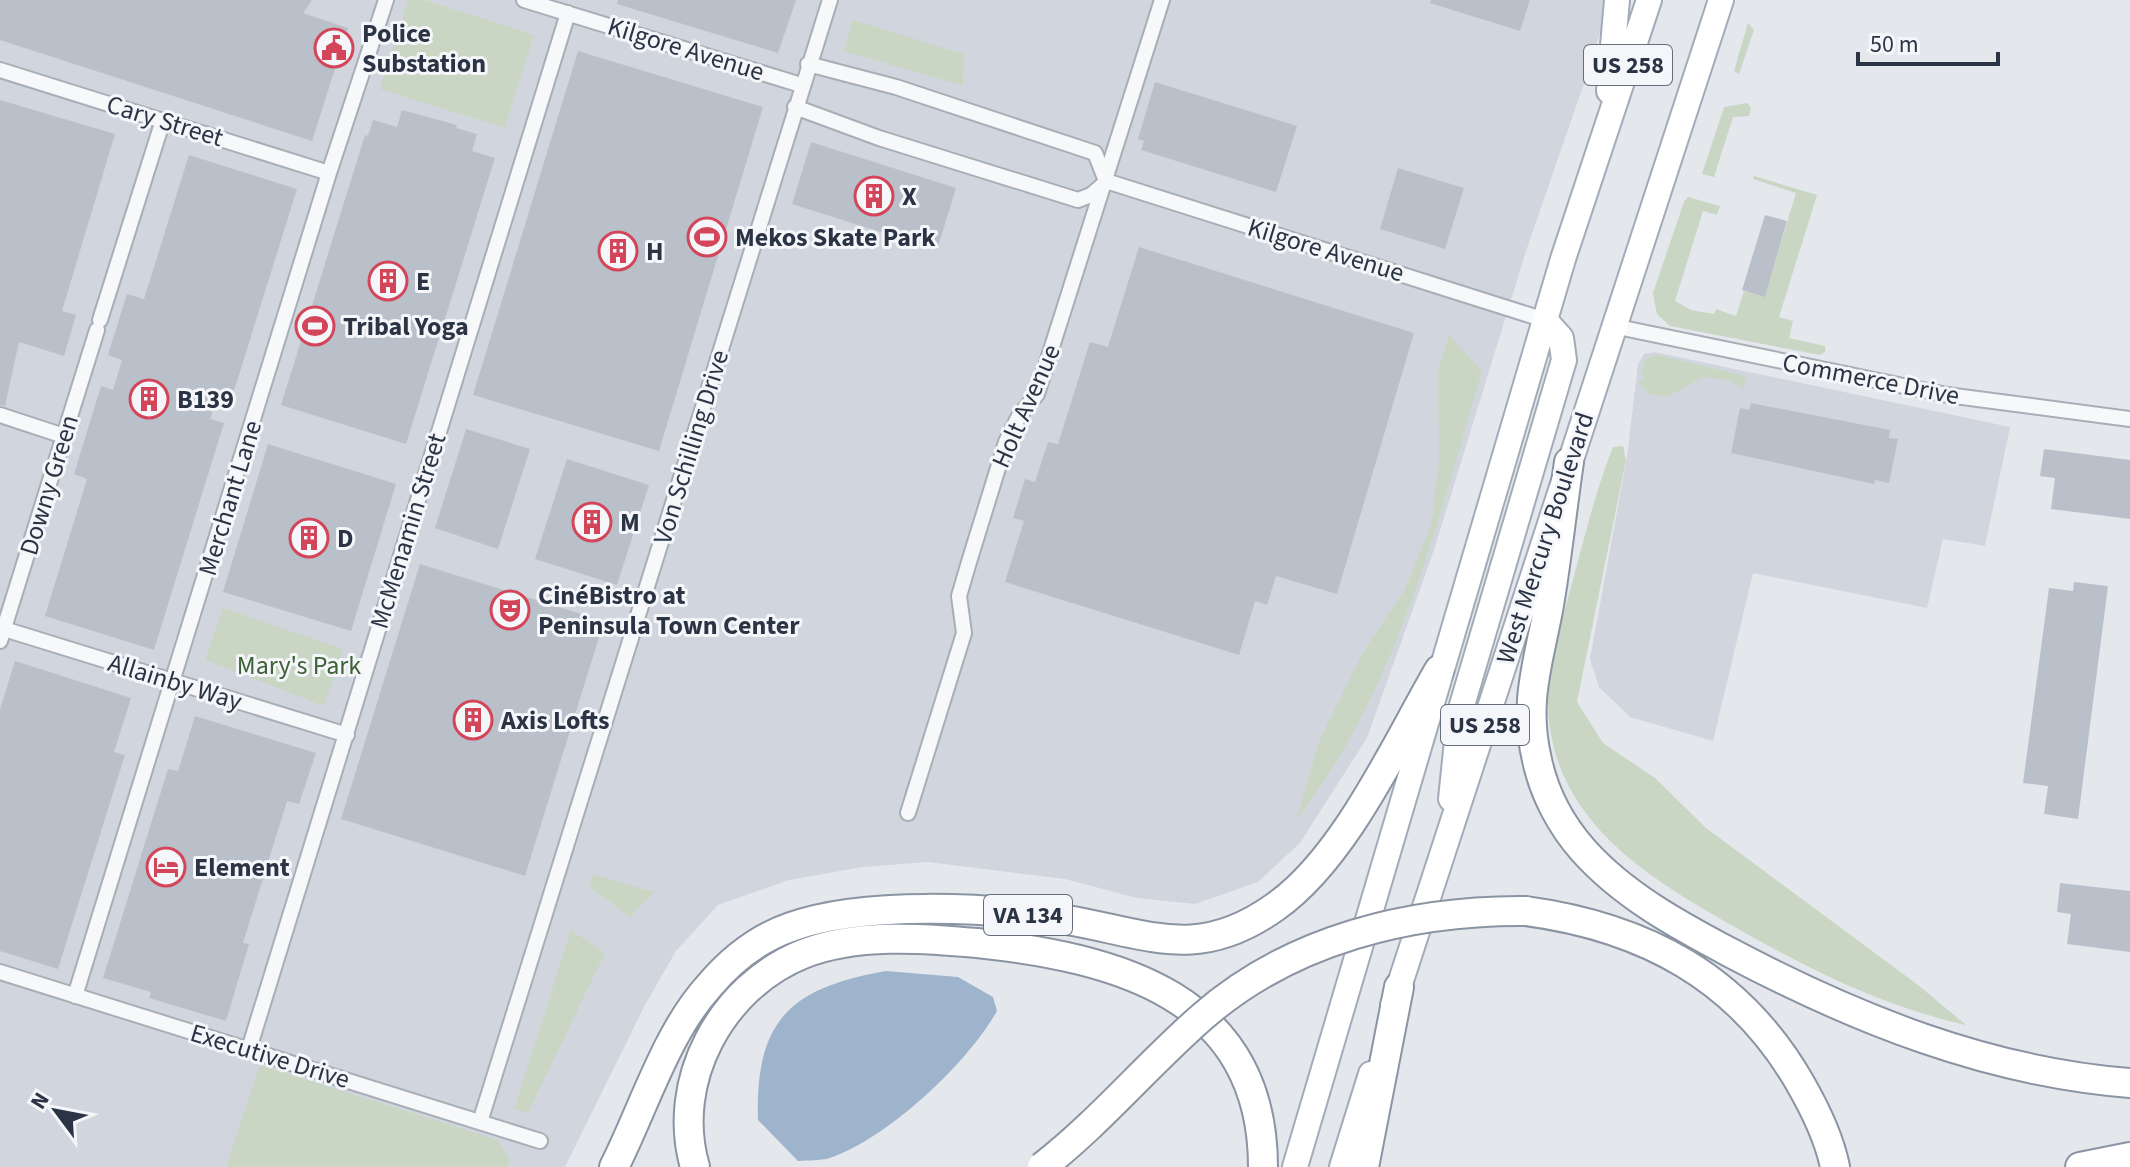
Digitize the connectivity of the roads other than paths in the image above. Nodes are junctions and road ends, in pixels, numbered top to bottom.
1 (386, 0) edge
2 (524, 0) edge
3 (830, 0) edge
4 (1162, 0) edge
5 (1617, 0) edge
6 (1649, 0) edge
7 (1721, 0) edge
8 (568, 13) junction
9 (808, 64) junction
10 (0, 70) edge
11 (801, 85) junction
12 (795, 107) junction
13 (163, 120) junction
14 (1606, 130) junction
15 (329, 173) junction
16 (1106, 181) junction
17 (1545, 320) junction
18 (1613, 326) junction
19 (0, 415) edge
20 (2130, 419) edge
21 (64, 436) junction
22 (1569, 462) junction
23 (2, 635) edge
24 (1439, 670) junction
25 (174, 681) junction
26 (347, 735) junction
27 (908, 813) dead end
28 (1445, 851) junction
29 (0, 972) edge
30 (1399, 987) junction
31 (75, 996) junction
32 (249, 1049) junction
33 (2130, 1083) edge
34 (480, 1122) junction
35 (540, 1141) dead end
36 (2130, 1157) edge
37 (614, 1167) edge
38 (695, 1167) edge
39 (1042, 1167) edge
40 (1263, 1167) edge
41 (1295, 1167) edge
42 (1342, 1167) edge
43 (1364, 1167) edge
44 (1835, 1167) edge
45 (2080, 1167) edge

1 - 15 street, Merchant Lane
2 - 8 street, Kilgore Avenue
3 - 9 street, Von Schilling Drive
4 - 16 street, Holt Avenue
5 - 14 main road
6 - 14 main road, US 258
7 - 18 main road, West Mercury Boulevard / US 258
8 - 11 street, Kilgore Avenue
8 - 26 street, McMenamin Street
9 - 11 street, Von Schilling Drive
9 - 16 street
10 - 13 street, Cary Street
11 - 12 street, Von Schilling Drive
12 - 16 street
12 - 34 street, Von Schilling Drive
13 - 15 street, Cary Street
13 - 21 street, Downy Green
14 - 17 main road, US 258
15 - 25 street, Merchant Lane
16 - 17 street, Kilgore Avenue
16 - 27 street, Holt Avenue
17 - 24 main road, US 258
17 - 28 main road
18 - 20 street, Commerce Drive
18 - 22 main road, West Mercury Boulevard / US 258
19 - 21 street
21 - 23 street, Downy Green
22 - 28 main road, West Mercury Boulevard / US 258
22 - 33 highway
23 - 25 street, Allainby Way
24 - 37 highway, VA 134
24 - 41 main road, US 258
25 - 26 street, Allainby Way
25 - 31 street, Merchant Lane
26 - 32 street, McMenamin Street
28 - 30 main road, West Mercury Boulevard / US 258
29 - 31 street, Executive Drive
30 - 42 main road, West Mercury Boulevard / US 258
30 - 43 highway
31 - 32 street, Executive Drive
32 - 34 street, Executive Drive
34 - 35 street, Executive Drive
36 - 45 highway
38 - 40 highway
39 - 44 highway, bridge

